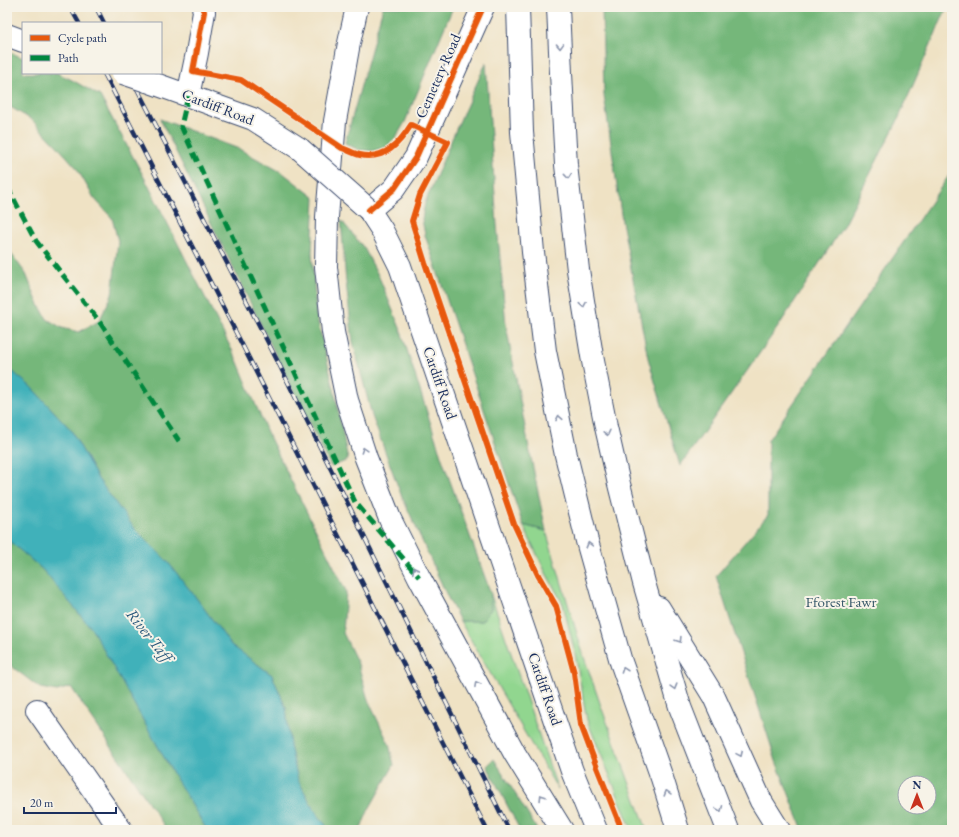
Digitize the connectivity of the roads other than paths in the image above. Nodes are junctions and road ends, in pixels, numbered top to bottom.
1 (203, 7) edge
2 (357, 7) edge
3 (484, 7) edge
4 (518, 7) edge
5 (558, 7) edge
6 (126, 74) edge
7 (188, 96) junction
8 (369, 210) junction
9 (644, 583) junction
10 (37, 710) dead end
11 (121, 830) edge
12 (562, 830) edge
13 (596, 830) edge
14 (678, 830) edge
15 (728, 830) edge
16 (779, 830) edge

1 - 7 main road
12 -> 2 main road
3 - 8 main road, Cemetery Road
14 -> 4 main road
5 -> 9 main road
6 - 7 main road, Cardiff Road, bridge
7 - 8 main road, Cardiff Road, bridge
8 - 13 main road, Cardiff Road
9 -> 15 main road
9 -> 16 main road
10 - 11 main road

